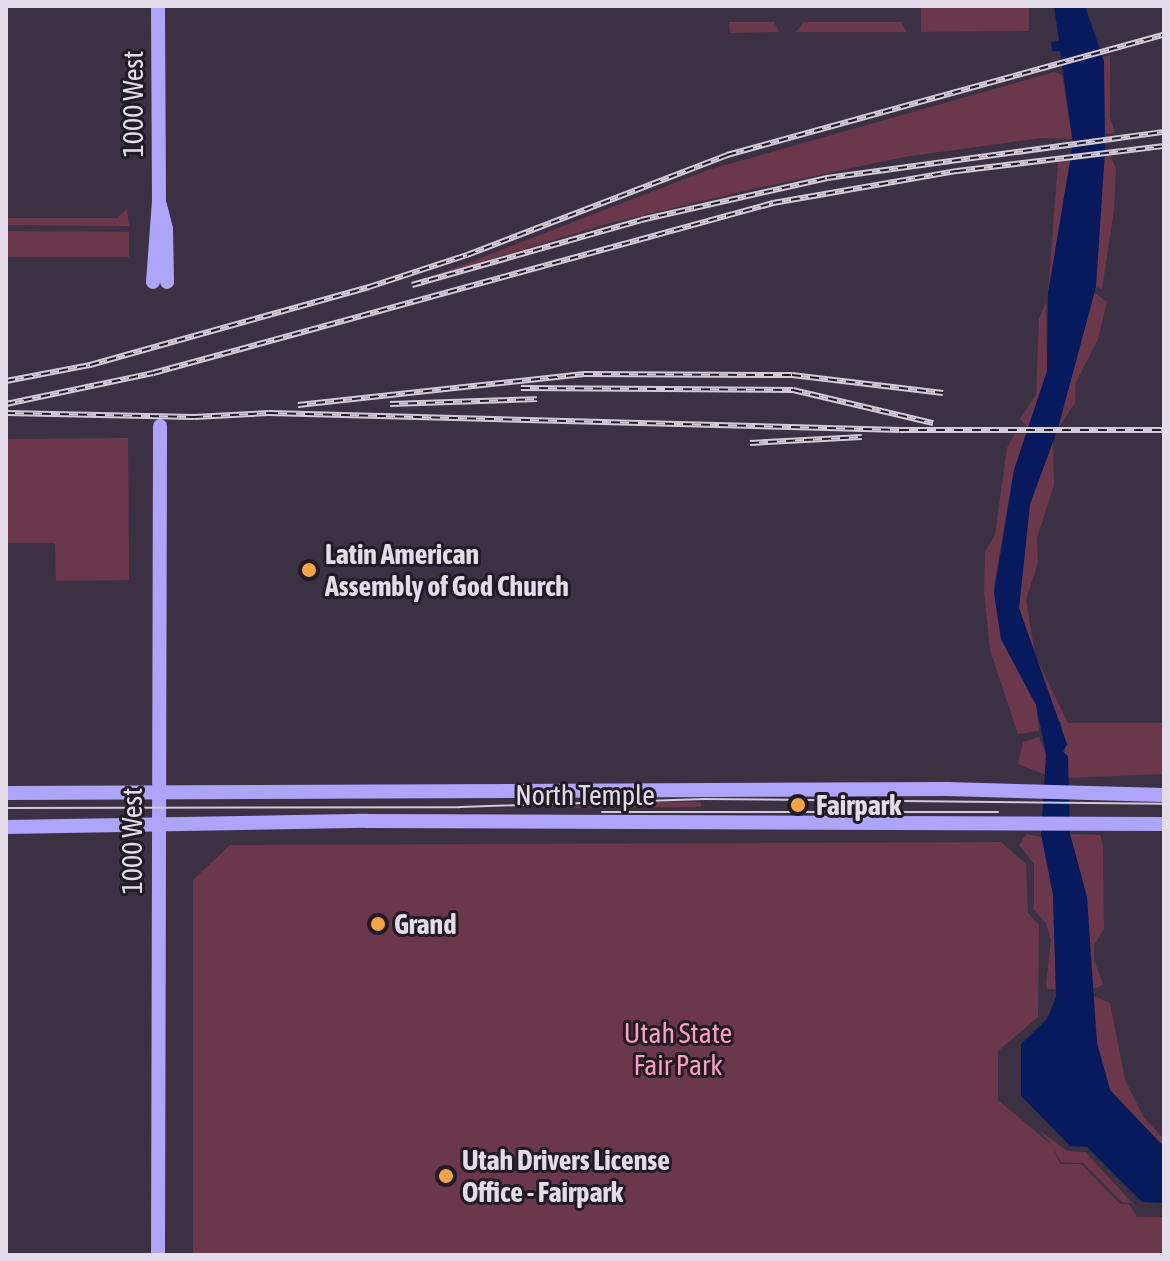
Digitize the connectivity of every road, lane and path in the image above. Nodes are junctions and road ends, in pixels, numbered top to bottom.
1 (158, 6) edge
2 (160, 282) dead end
3 (160, 426) dead end
4 (158, 792) junction
5 (6, 793) edge
6 (1164, 795) edge
7 (1164, 824) edge
8 (158, 826) junction
9 (6, 827) edge
10 (158, 1255) edge

1 - 2 main road, 1000 West
3 - 4 main road, 1000 West
4 - 5 main road, North Temple
4 - 6 main road, North Temple
4 - 8 main road, 1000 West
7 - 8 main road, North Temple
8 - 9 main road, North Temple
8 - 10 main road, 1000 West

